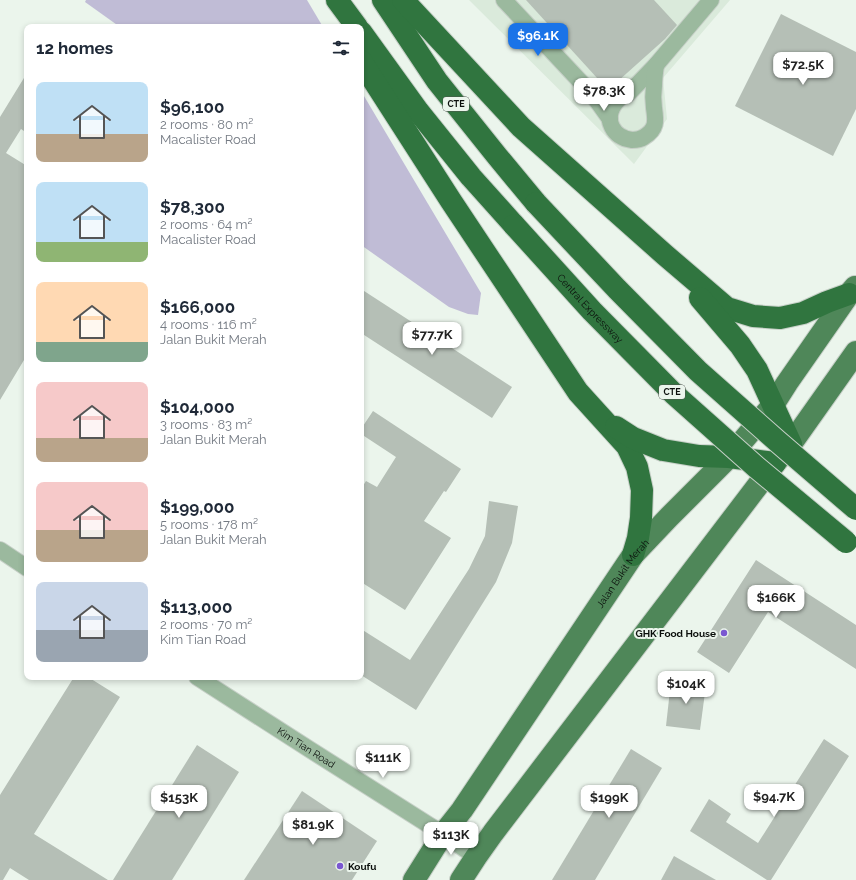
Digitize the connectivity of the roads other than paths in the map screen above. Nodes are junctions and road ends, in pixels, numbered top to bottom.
1 (326, 0) edge
2 (337, 0) edge
3 (383, 0) edge
4 (403, 0) edge
5 (504, 0) edge
6 (711, 0) edge
7 (339, 24) edge
8 (355, 24) edge
9 (364, 36) edge
10 (656, 64) junction
11 (364, 66) edge
12 (592, 94) junction
13 (624, 96) junction
14 (654, 108) junction
15 (610, 119) junction
16 (665, 256) junction
17 (852, 290) edge
18 (856, 352) edge
19 (773, 405) junction
20 (602, 418) junction
21 (791, 444) junction
22 (729, 457) junction
23 (775, 463) junction
24 (856, 509) edge
25 (851, 546) edge
26 (0, 550) edge
27 (633, 556) junction
28 (24, 566) edge
29 (202, 680) edge
30 (443, 834) junction
31 (476, 857) junction
32 (414, 880) edge
33 (460, 880) edge

1 - 7 highway
2 - 8 highway
3 - 24 highway, CTE, bridge
4 - 16 highway
5 - 12 street
6 - 10 street
9 - 25 highway, Central Expressway / CTE, bridge
10 - 13 street
10 - 14 street
11 - 20 highway
12 - 13 street
12 - 15 street
13 - 14 street
13 - 15 street
14 - 15 street
16 - 17 highway
16 - 19 highway
17 - 19 main road, Jalan Bukit Merah
18 - 21 main road
19 - 21 highway
19 - 22 main road, Jalan Bukit Merah
20 - 22 highway
20 - 27 highway
21 - 23 main road
22 - 23 highway
22 - 27 main road, Jalan Bukit Merah
23 - 31 main road
26 - 28 street
27 - 30 main road, Jalan Bukit Merah
29 - 30 street, Kim Tian Road
30 - 31 street, Kim Tian Road
30 - 32 main road, Jalan Bukit Merah
31 - 33 main road

